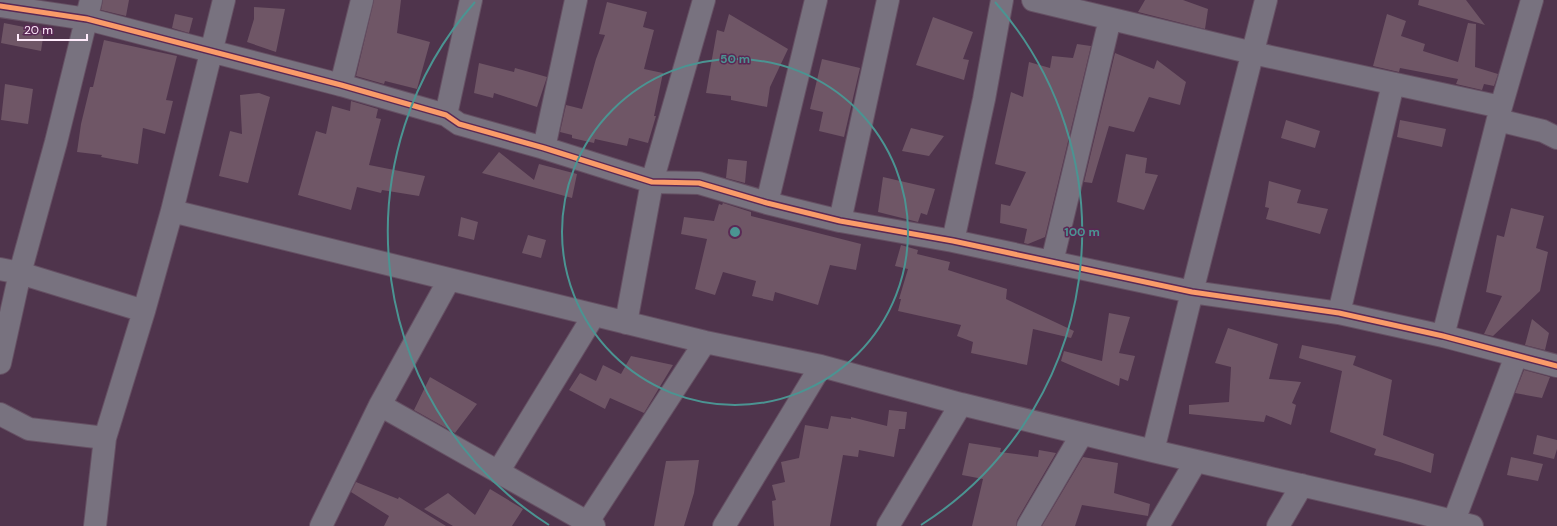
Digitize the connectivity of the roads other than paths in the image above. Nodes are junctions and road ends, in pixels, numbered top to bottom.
1 (224, 0) edge
2 (362, 0) edge
3 (471, 0) edge
4 (576, 0) edge
5 (704, 0) edge
6 (816, 0) edge
7 (888, 0) edge
8 (1002, 0) edge
9 (1033, 0) edge
10 (1266, 0) edge
11 (1532, 0) edge
12 (0, 6) edge
13 (89, 9) edge
14 (1110, 18) junction
15 (211, 51) junction
16 (1253, 53) junction
17 (1393, 84) junction
18 (340, 85) junction
19 (1500, 113) junction
20 (446, 115) junction
21 (1557, 138) edge
22 (544, 148) junction
23 (652, 182) junction
24 (767, 203) junction
25 (172, 211) junction
26 (840, 221) junction
27 (953, 241) junction
28 (1052, 262) junction
29 (10, 271) edge
30 (449, 280) junction
31 (1192, 292) junction
32 (144, 311) junction
33 (1339, 313) junction
34 (594, 315) junction
35 (626, 323) junction
36 (1443, 336) junction
37 (705, 342) junction
38 (1516, 356) junction
39 (1556, 361) edge
40 (0, 363) edge
41 (821, 366) junction
42 (961, 404) junction
43 (380, 405) junction
44 (0, 414) edge
45 (1082, 434) junction
46 (105, 438) junction
47 (1154, 451) junction
48 (1196, 461) junction
49 (498, 472) junction
50 (1302, 486) junction
51 (1460, 524) edge
52 (325, 525) edge
53 (589, 525) edge
54 (94, 526) edge
55 (724, 526) edge
56 (888, 526) edge
57 (1028, 526) edge
58 (1158, 526) edge
59 (1278, 526) edge

1 - 15 street
2 - 18 street
3 - 20 street
4 - 22 street
5 - 23 street
6 - 24 street
7 - 26 street
8 - 27 street
9 - 14 street
10 - 16 street
11 - 19 street
12 - 13 street
13 - 15 street
13 - 29 street
14 - 16 street
14 - 28 street
15 - 18 street
15 - 25 street
16 - 17 street
16 - 31 street
17 - 19 street
17 - 33 street
18 - 20 street
19 - 21 street
19 - 36 street
20 - 22 street
22 - 23 street
23 - 24 street
23 - 35 street
24 - 26 street
25 - 30 street
25 - 32 street
26 - 27 street
27 - 28 street
28 - 31 street
29 - 32 street
29 - 40 street
30 - 34 street
30 - 43 street
31 - 33 street
31 - 47 street
32 - 46 street
33 - 36 street
34 - 35 street
34 - 49 street
35 - 37 street
36 - 38 street
37 - 41 street
37 - 53 street
38 - 39 street
38 - 51 street
41 - 42 street
41 - 55 street
42 - 45 street
42 - 56 street
43 - 49 street
43 - 52 street
44 - 46 street
45 - 47 street
45 - 57 street
46 - 54 street
47 - 48 street
48 - 50 street
48 - 58 street
49 - 53 street
50 - 51 street
50 - 59 street

